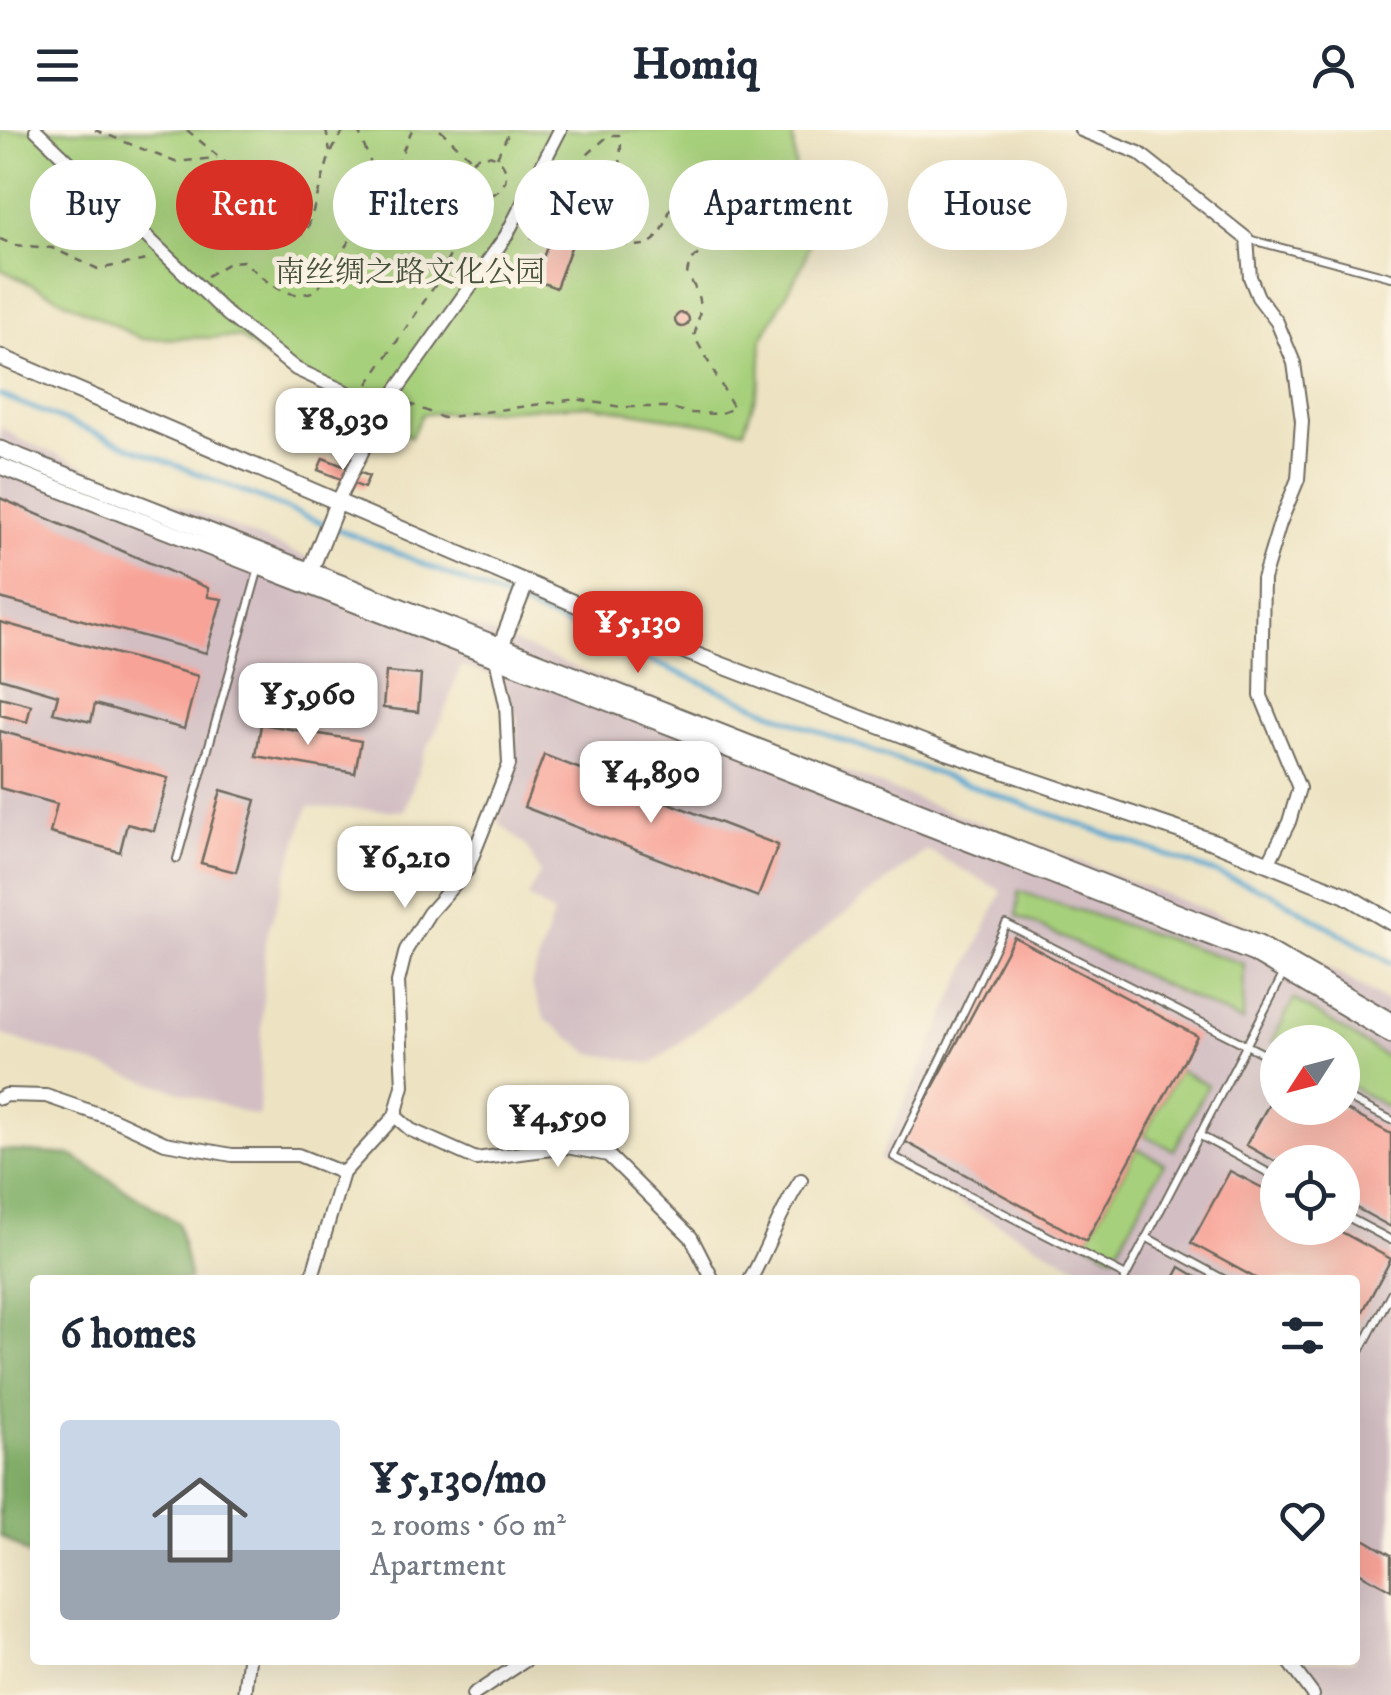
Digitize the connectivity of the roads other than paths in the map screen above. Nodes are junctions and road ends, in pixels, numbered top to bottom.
1 (36, 130) edge
2 (560, 130) edge
3 (1081, 130) edge
4 (1247, 238) junction
5 (1391, 277) edge
6 (0, 356) edge
7 (386, 403) junction
8 (0, 449) edge
9 (0, 466) edge
10 (338, 501) junction
11 (260, 567) junction
12 (310, 571) junction
13 (526, 582) junction
14 (498, 652) junction
15 (176, 858) dead end
16 (1268, 864) junction
17 (1391, 922) edge
18 (1284, 972) junction
19 (1391, 1022) edge
20 (1391, 1035) edge
21 (1246, 1045) junction
22 (1260, 1052) edge
23 (0, 1098) edge
24 (1360, 1104) edge
25 (395, 1116) junction
26 (1391, 1120) edge
27 (1199, 1135) junction
28 (1260, 1168) edge
29 (343, 1173) junction
30 (801, 1180) dead end
31 (1360, 1224) edge
32 (1146, 1238) junction
33 (1391, 1240) edge
34 (312, 1275) edge
35 (710, 1275) edge
36 (752, 1275) edge
37 (1119, 1275) edge
38 (1127, 1275) edge
39 (1216, 1275) edge
40 (1391, 1293) edge
41 (1360, 1347) edge
42 (248, 1665) edge
43 (518, 1665) edge
44 (1291, 1665) edge
45 (245, 1695) edge
46 (472, 1695) edge
47 (1313, 1695) edge

1 - 7 street
2 - 7 street
3 - 4 street
4 - 5 lane
4 - 16 street
6 - 10 street
7 - 10 street
8 - 12 street
9 - 11 street
10 - 12 street
10 - 13 street
11 - 14 street
11 - 15 lane
12 - 14 street
13 - 14 street
13 - 16 street
14 - 18 street
14 - 19 street
14 - 25 street
16 - 17 street
18 - 20 street
18 - 21 lane
21 - 22 lane
21 - 27 lane
21 - 37 lane
23 - 29 street
24 - 26 lane
25 - 29 street
25 - 35 street
27 - 28 lane
27 - 32 lane
29 - 34 street
30 - 36 street
31 - 33 lane
32 - 38 lane
32 - 39 lane
40 - 41 lane
42 - 45 street
43 - 46 street
44 - 47 street

